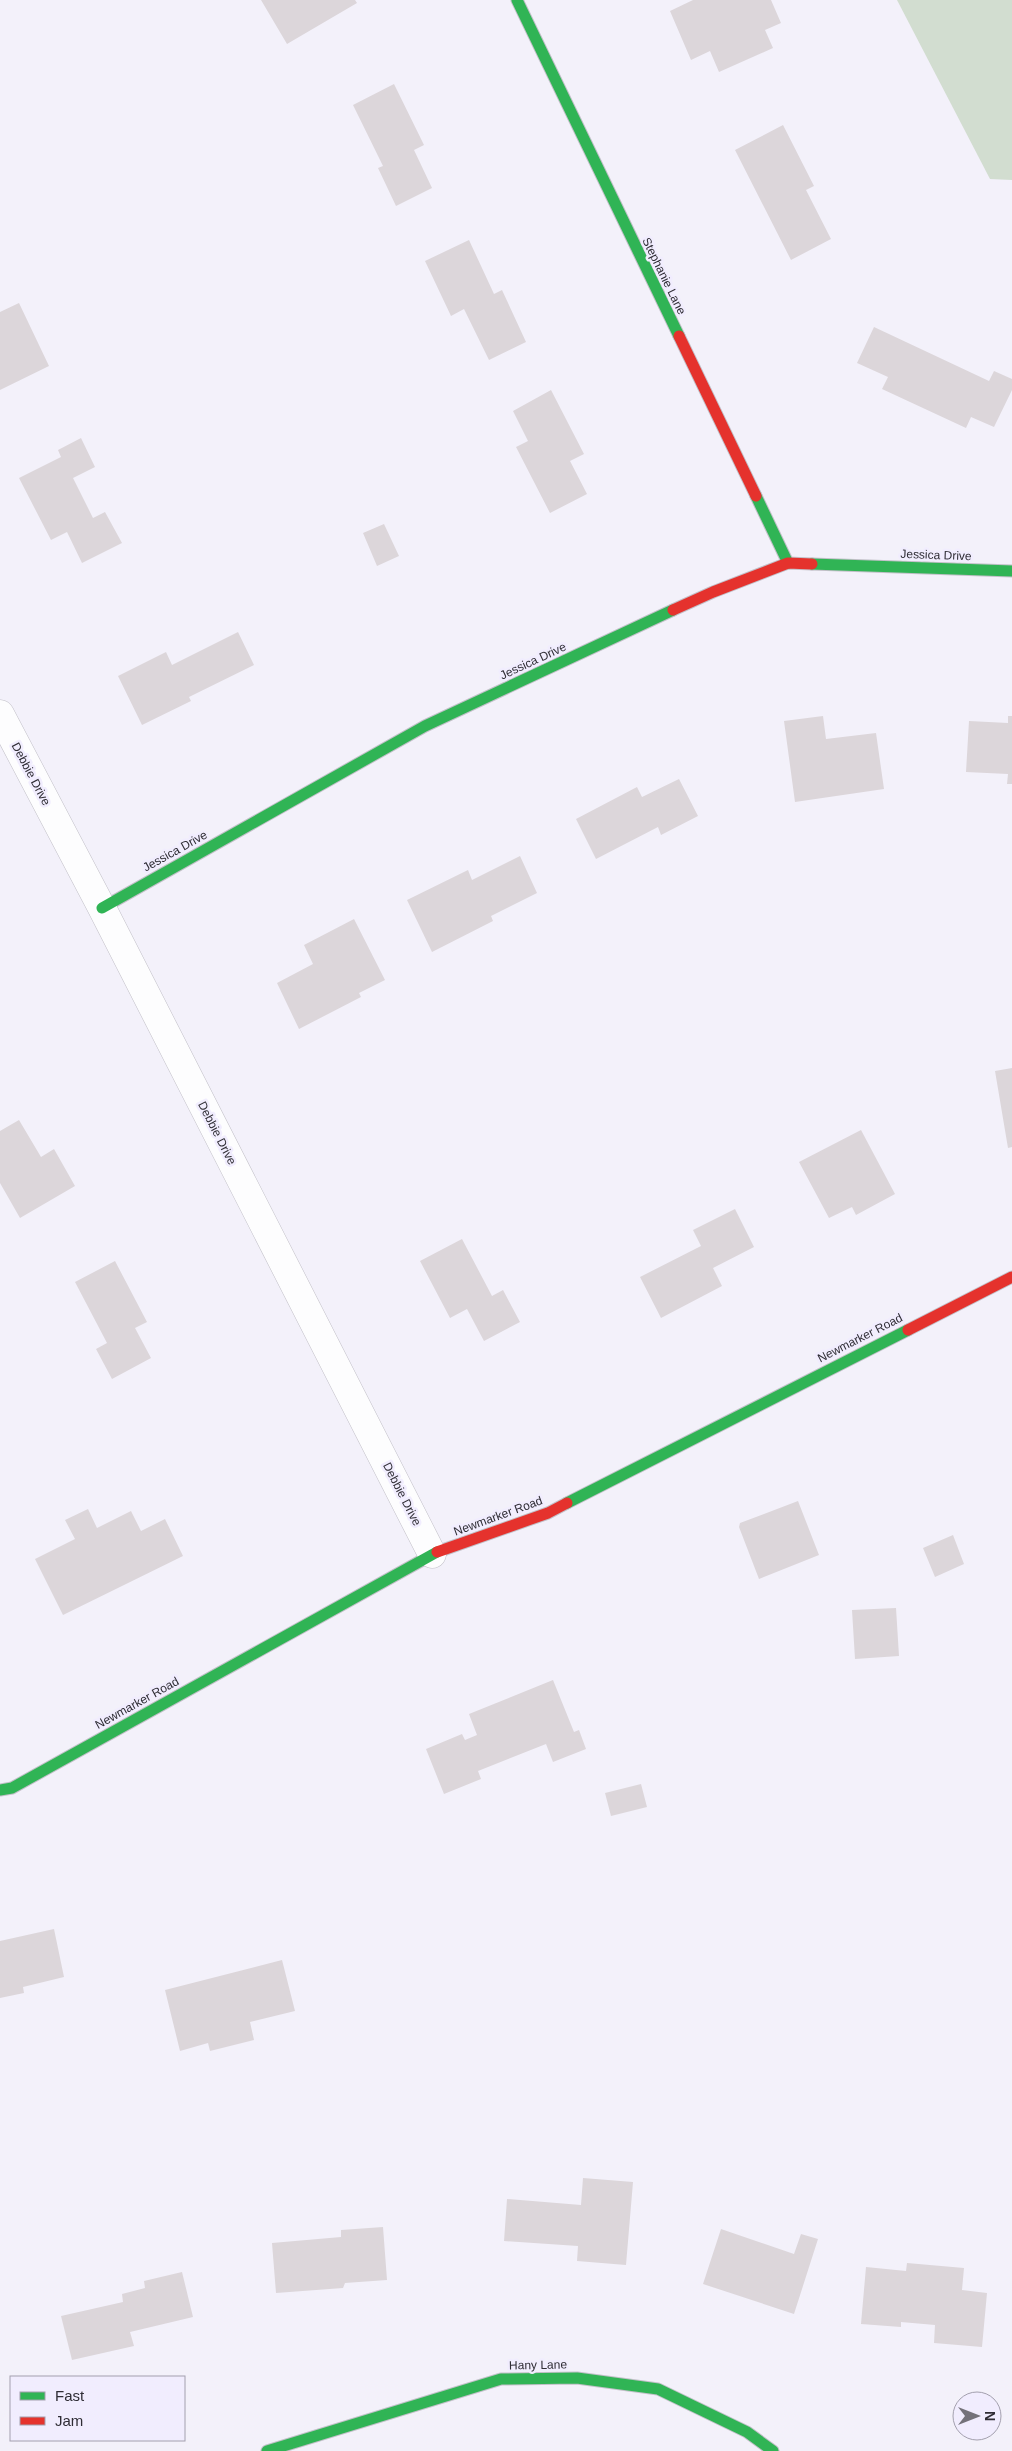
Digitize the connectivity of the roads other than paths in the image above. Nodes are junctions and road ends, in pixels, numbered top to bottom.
1 (517, 0) edge
2 (788, 563) junction
3 (1012, 571) edge
4 (0, 714) edge
5 (102, 908) junction
6 (1012, 1277) edge
7 (432, 1554) junction
8 (0, 1790) edge
9 (267, 2451) edge
10 (773, 2451) edge

1 - 2 street, Stephanie Lane
2 - 3 street, Jessica Drive
2 - 5 street, Jessica Drive
4 - 5 street, Debbie Drive
5 - 7 street, Debbie Drive
6 - 7 street, Newmarker Road
7 - 8 street, Newmarker Road
9 - 10 street, Hany Lane

